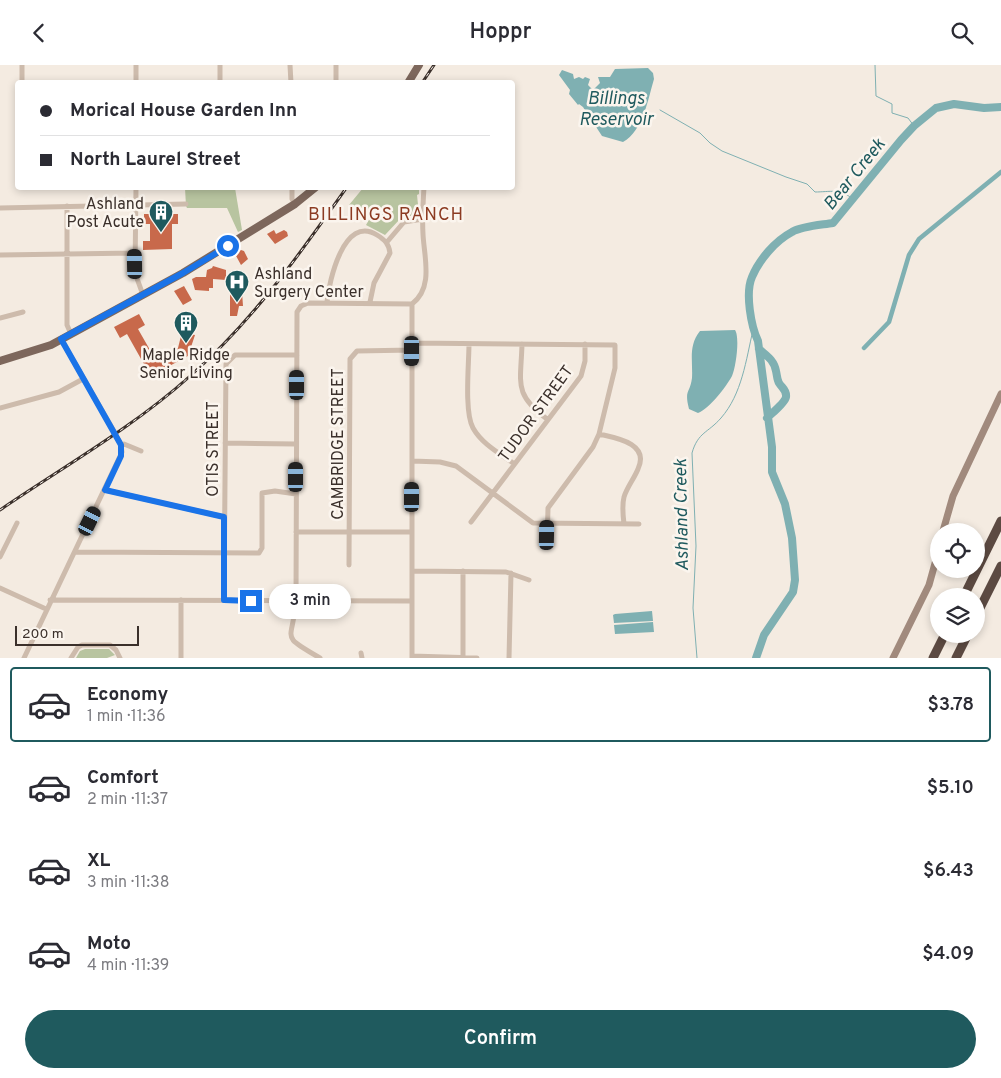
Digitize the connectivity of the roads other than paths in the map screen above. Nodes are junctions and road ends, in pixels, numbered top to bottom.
1 (22, 65) edge
2 (136, 65) edge
3 (220, 65) edge
4 (290, 65) edge
5 (336, 65) edge
6 (419, 65) edge
7 (22, 80) edge
8 (136, 80) edge
9 (220, 80) edge
10 (291, 80) edge
11 (336, 80) edge
12 (410, 80) edge
13 (136, 190) edge
14 (292, 190) edge
15 (312, 190) edge
16 (424, 190) edge
17 (294, 203) junction
18 (186, 204) dead end
19 (67, 206) junction
20 (136, 206) junction
21 (0, 208) edge
22 (423, 219) junction
23 (386, 242) junction
24 (67, 253) junction
25 (135, 253) junction
26 (0, 255) edge
27 (143, 295) junction
28 (327, 302) junction
29 (370, 302) junction
30 (412, 304) junction
31 (23, 312) dead end
32 (0, 318) edge
33 (71, 334) junction
34 (61, 339) junction
35 (412, 343) junction
36 (469, 344) junction
37 (522, 344) junction
38 (585, 344) junction
39 (412, 351) junction
40 (298, 355) junction
41 (0, 361) edge
42 (83, 379) junction
43 (1001, 393) edge
44 (0, 408) edge
45 (547, 419) junction
46 (599, 434) junction
47 (226, 443) junction
48 (296, 444) junction
49 (121, 445) junction
50 (141, 451) dead end
51 (412, 461) junction
52 (514, 463) junction
53 (105, 490) junction
54 (296, 493) junction
55 (492, 493) junction
56 (224, 517) junction
57 (1001, 521) edge
58 (471, 522) dead end
59 (18, 523) dead end
60 (547, 523) junction
61 (945, 523) edge
62 (624, 524) junction
63 (639, 524) dead end
64 (296, 532) junction
65 (349, 533) junction
66 (412, 533) junction
67 (547, 546) dead end
68 (75, 552) junction
69 (224, 553) junction
70 (0, 557) edge
71 (349, 565) dead end
72 (1001, 566) edge
73 (412, 571) junction
74 (463, 571) junction
75 (511, 573) junction
76 (931, 578) edge
77 (529, 580) dead end
78 (0, 588) edge
79 (968, 588) edge
80 (985, 598) edge
81 (50, 600) junction
82 (181, 600) junction
83 (224, 600) junction
84 (296, 601) junction
85 (412, 601) junction
86 (46, 609) junction
87 (940, 643) edge
88 (964, 643) edge
89 (412, 657) edge
90 (463, 657) edge
91 (24, 658) edge
92 (71, 658) edge
93 (120, 658) edge
94 (181, 658) edge
95 (320, 658) edge
96 (477, 658) edge
97 (509, 658) edge
98 (893, 658) edge
99 (933, 658) edge
100 (956, 658) edge

1 - 7 street
2 - 8 street
3 - 9 street
4 - 10 street
5 - 11 street
6 - 12 main road
13 - 20 street
14 - 17 street
15 - 17 main road
16 - 22 street
17 - 27 main road
18 - 20 street
19 - 20 street
19 - 21 street
19 - 24 street
20 - 25 street
22 - 23 street
22 - 30 street
23 - 28 street
23 - 29 street
24 - 25 street
24 - 26 street
24 - 33 street
25 - 27 street
27 - 33 main road
28 - 29 street
28 - 40 street
29 - 30 street
30 - 35 street
31 - 32 street
33 - 34 main road
34 - 41 main road
34 - 42 street
35 - 36 street
35 - 39 street
36 - 37 street
36 - 52 street
37 - 38 street
37 - 45 street
38 - 45 street, TUDOR STREET
38 - 46 street
39 - 51 street
39 - 65 street, CAMBRIDGE STREET
40 - 47 street, OTIS STREET
40 - 48 street
42 - 44 street
42 - 49 street
43 - 61 street
45 - 52 street, TUDOR STREET
46 - 60 street
46 - 62 street
47 - 48 street
47 - 56 street, OTIS STREET
48 - 54 street
49 - 50 street
49 - 53 street
51 - 55 street
51 - 66 street
52 - 55 street, TUDOR STREET
53 - 56 street
53 - 68 street
54 - 64 street
54 - 69 street
55 - 58 street, TUDOR STREET
55 - 60 street
56 - 69 street, OTIS STREET
57 - 79 highway
59 - 70 street
60 - 62 street
60 - 67 street
62 - 63 street
64 - 65 street
64 - 84 street
65 - 66 street
65 - 71 street, CAMBRIDGE STREET
66 - 73 street
68 - 69 street
68 - 81 street
69 - 83 street, OTIS STREET
72 - 80 highway
73 - 74 street
73 - 85 street
74 - 75 street
74 - 90 street
75 - 77 street
75 - 97 street
76 - 98 street
78 - 86 street
81 - 82 street
81 - 86 street
82 - 83 street
82 - 94 street
83 - 84 street
84 - 85 street
84 - 95 street
85 - 89 street
86 - 91 street
87 - 99 highway
88 - 100 highway
89 - 90 street
90 - 96 street
92 - 93 street

